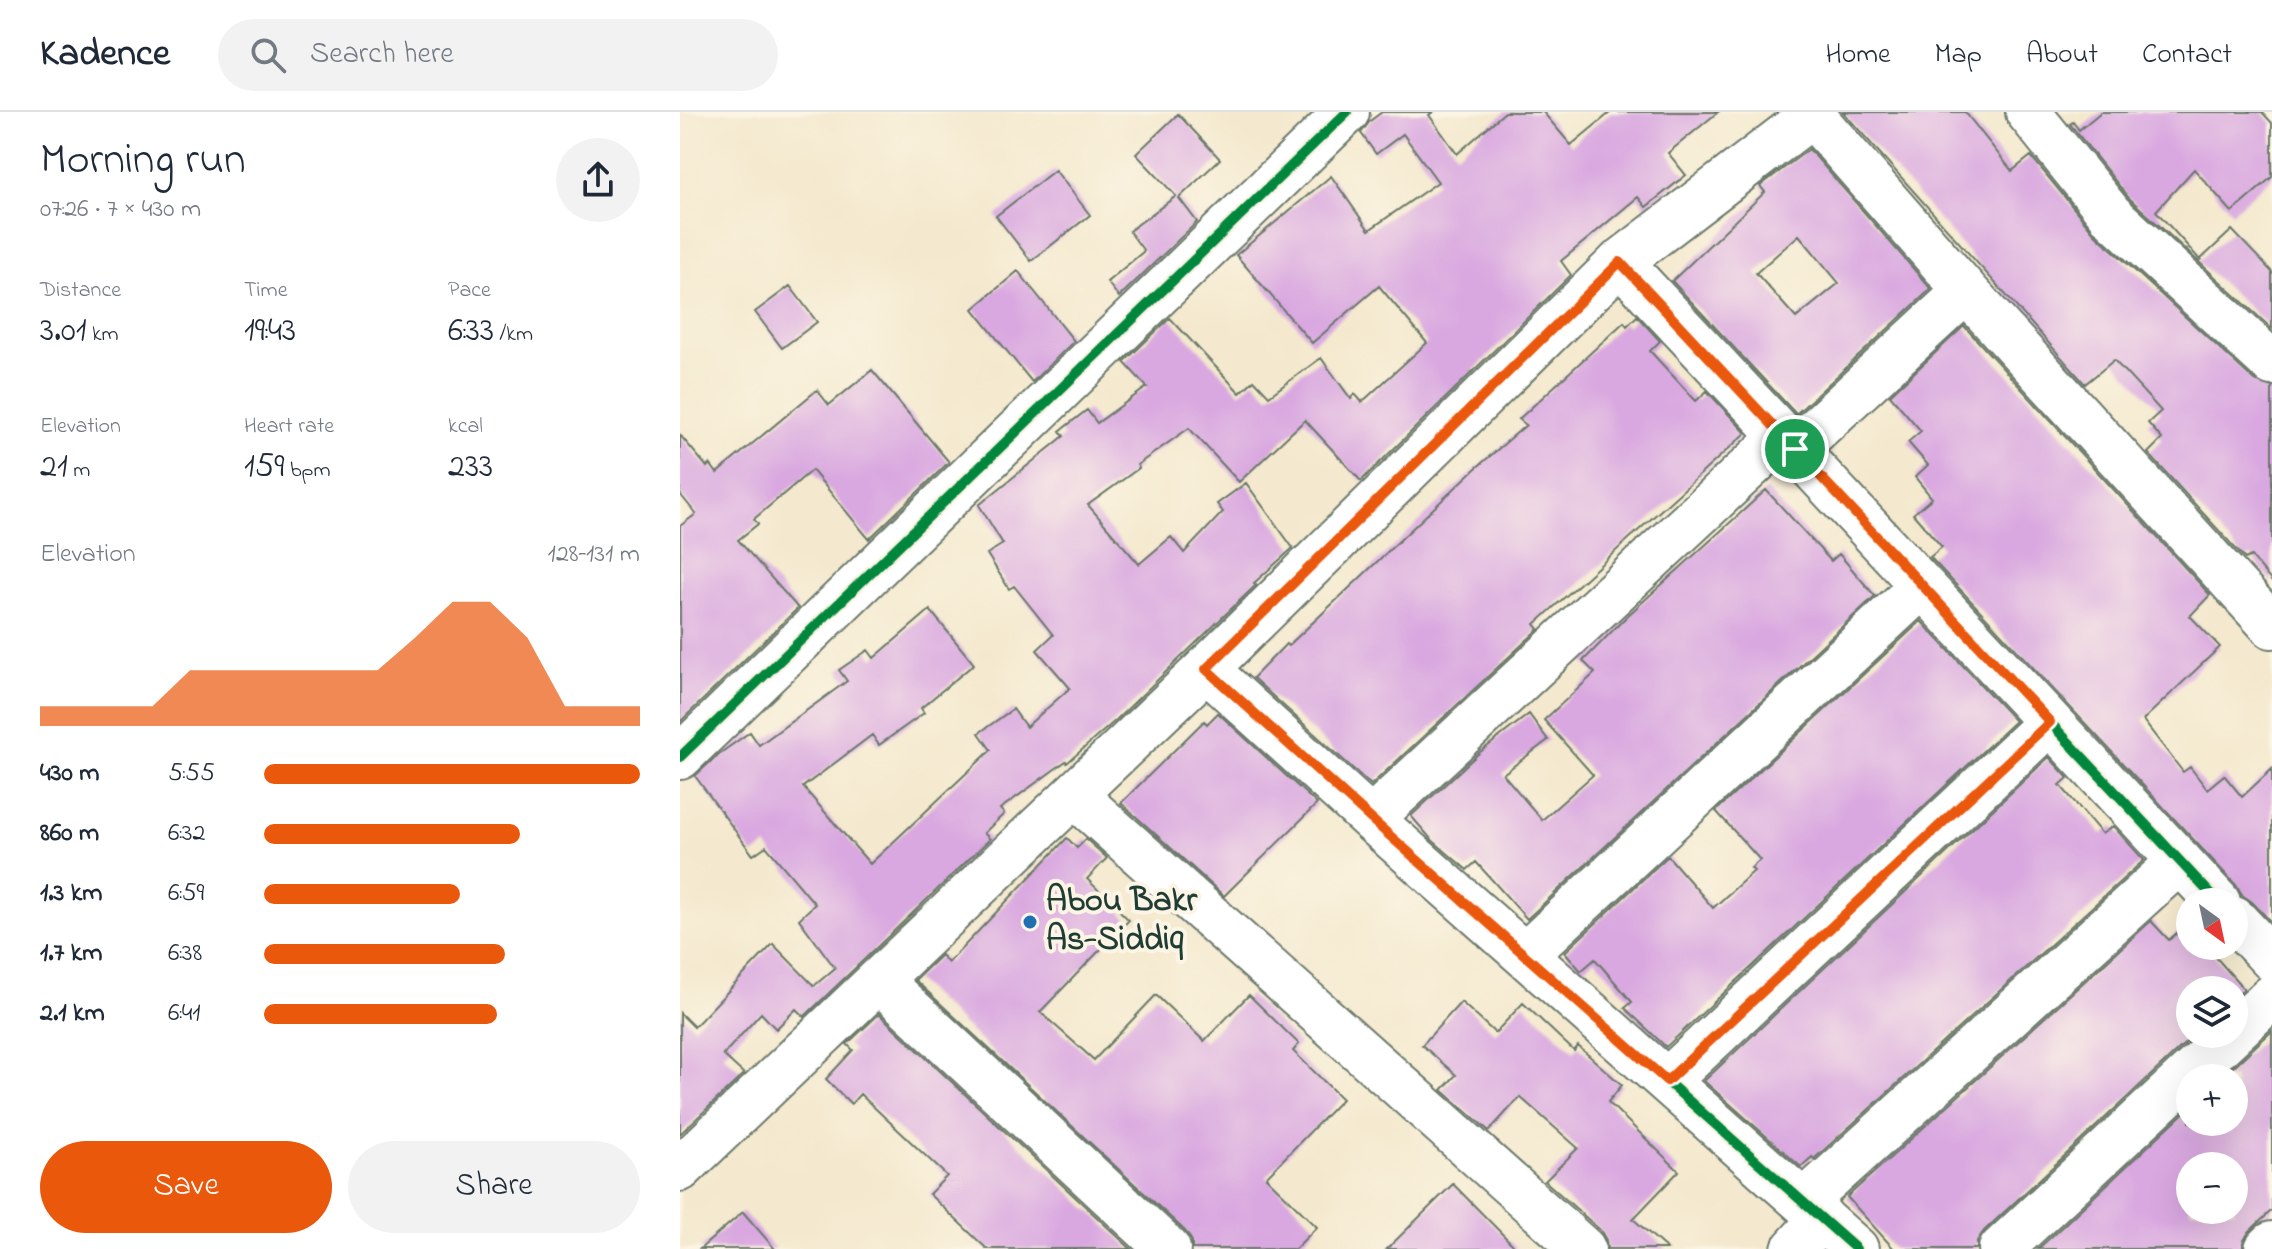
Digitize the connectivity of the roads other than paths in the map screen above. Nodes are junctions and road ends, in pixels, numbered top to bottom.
1 (1347, 112) edge
2 (2028, 112) edge
3 (1814, 114) edge
4 (1620, 262) junction
5 (1966, 291) junction
6 (2272, 363) edge
7 (1789, 443) junction
8 (1922, 586) junction
9 (2272, 626) edge
10 (1206, 669) junction
11 (2050, 722) junction
12 (680, 757) edge
13 (1074, 795) junction
14 (1371, 819) junction
15 (2180, 861) junction
16 (2205, 888) edge
17 (2248, 934) edge
18 (1525, 955) junction
19 (2272, 959) edge
20 (879, 980) junction
21 (2272, 997) edge
22 (2248, 1019) edge
23 (2217, 1048) edge
24 (1667, 1081) junction
25 (680, 1169) edge
26 (1807, 1223) edge
27 (2272, 1244) edge
28 (1168, 1249) edge
29 (1583, 1249) edge
30 (1856, 1249) edge
31 (2001, 1249) edge
32 (2267, 1249) edge

1 - 12 street
2 - 6 street
3 - 4 street
3 - 5 street
4 - 7 street
4 - 10 street
5 - 7 street
5 - 9 street
7 - 8 street
7 - 14 street
8 - 11 street
8 - 18 street
10 - 13 street
10 - 14 street
11 - 15 street
11 - 24 street
13 - 20 street
13 - 29 street
14 - 18 street
15 - 16 street
15 - 26 street
17 - 19 street
18 - 24 street
20 - 25 street
20 - 28 street
21 - 22 street
23 - 31 street
24 - 26 street
26 - 30 street
27 - 32 street

